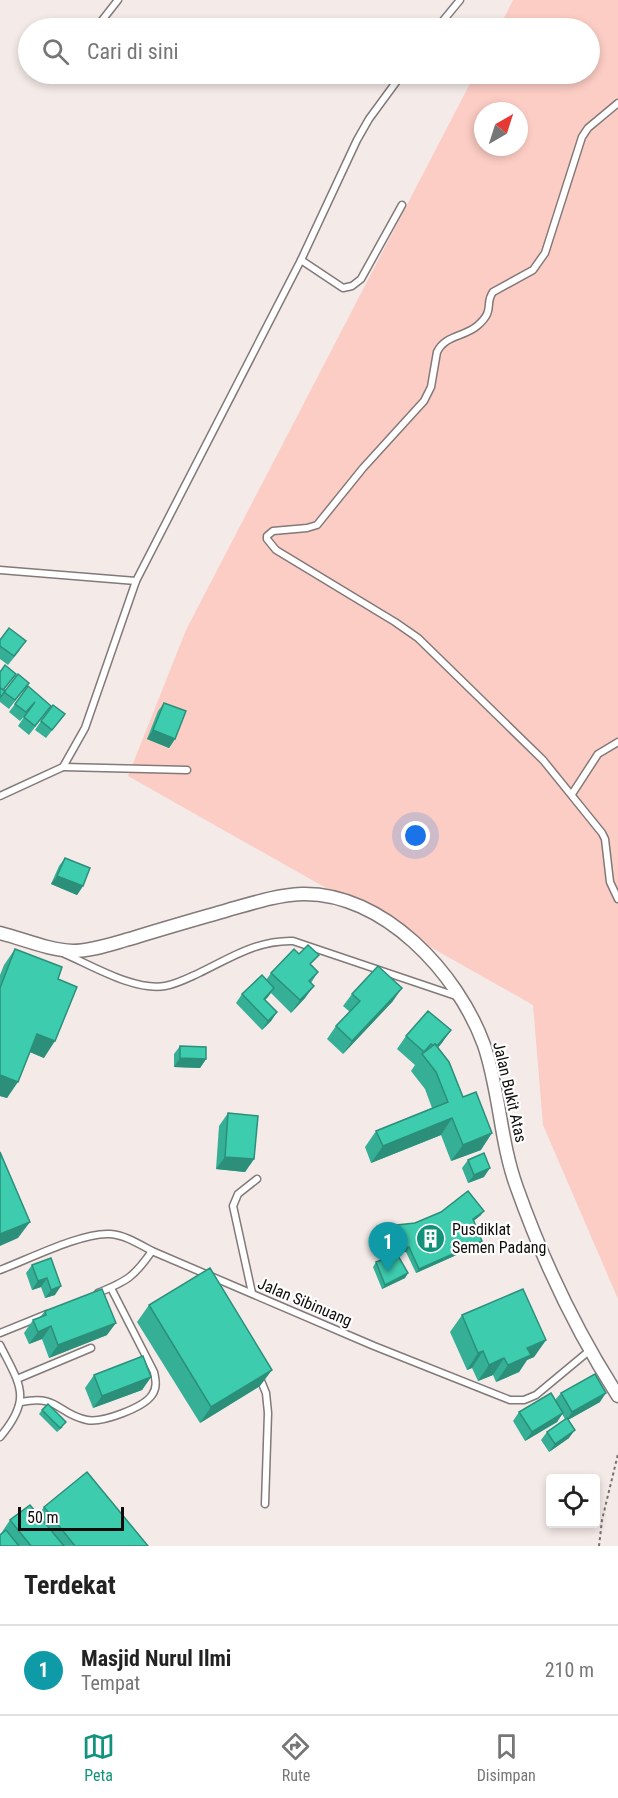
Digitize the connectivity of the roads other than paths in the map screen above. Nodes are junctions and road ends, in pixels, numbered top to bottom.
1 (118, 0) edge
2 (459, 0) edge
3 (104, 18) edge
4 (445, 18) edge
5 (395, 84) edge
6 (617, 106) edge
7 (402, 205) dead end
8 (301, 260) junction
9 (0, 570) edge
10 (136, 581) junction
11 (618, 742) edge
12 (63, 767) junction
13 (187, 770) dead end
14 (572, 794) junction
15 (0, 796) edge
16 (618, 899) edge
17 (0, 933) edge
18 (54, 949) junction
19 (460, 997) junction
20 (257, 1179) dead end
21 (152, 1251) junction
22 (0, 1270) edge
23 (200, 1271) junction
24 (205, 1281) edge
25 (111, 1288) junction
26 (252, 1293) junction
27 (88, 1297) edge
28 (55, 1310) edge
29 (0, 1333) edge
30 (0, 1345) edge
31 (91, 1348) dead end
32 (589, 1351) junction
33 (253, 1364) edge
34 (17, 1379) junction
35 (618, 1396) edge
36 (21, 1402) junction
37 (0, 1437) edge
38 (265, 1504) dead end

1 - 3 lane
2 - 4 lane
5 - 8 lane
6 - 14 lane
7 - 8 lane
8 - 10 lane
9 - 10 lane
10 - 12 lane
11 - 14 lane
12 - 13 lane
12 - 15 lane
14 - 16 lane
17 - 18 street, Jalan Bukit Atas
18 - 19 lane
18 - 19 street, Jalan Bukit Atas
19 - 32 street, Jalan Bukit Atas
20 - 26 lane
21 - 22 lane, Jalan Sibinuang
21 - 23 lane, Jalan Sibinuang
21 - 25 lane
23 - 24 lane
23 - 26 lane, Jalan Sibinuang
25 - 27 lane
25 - 36 lane
26 - 32 lane, Jalan Sibinuang
28 - 29 lane
30 - 34 lane
31 - 34 lane
32 - 35 street, Jalan Bukit Atas
33 - 38 lane
34 - 36 lane
36 - 37 lane

